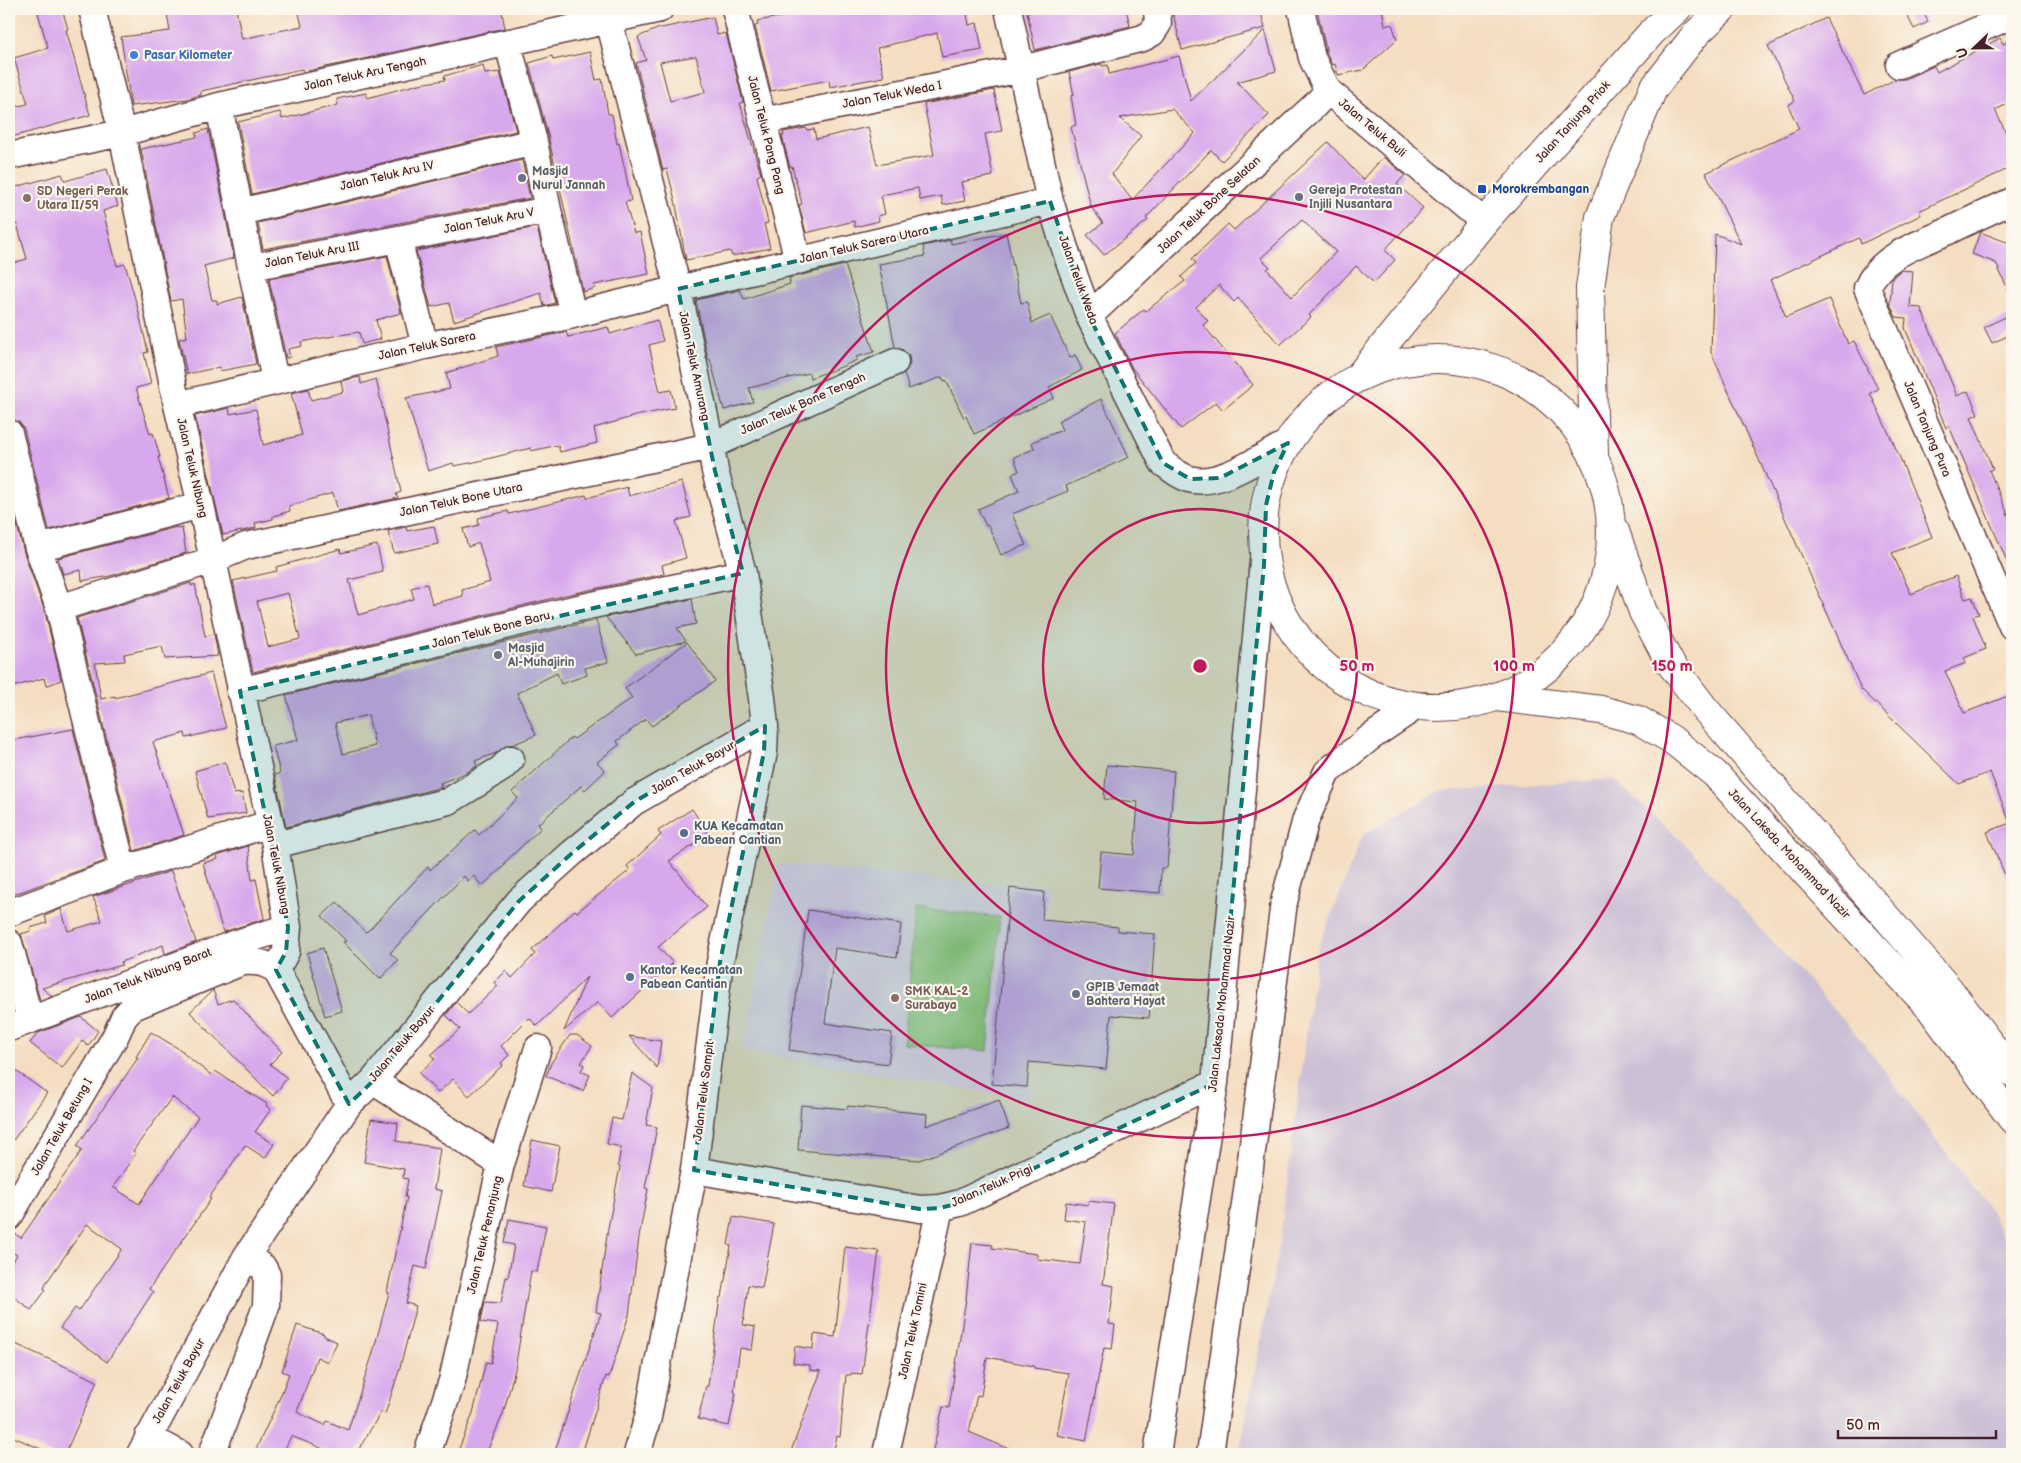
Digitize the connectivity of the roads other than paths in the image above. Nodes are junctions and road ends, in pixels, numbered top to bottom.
1 (92, 9) edge
2 (660, 9) edge
3 (735, 9) edge
4 (1008, 9) edge
5 (1301, 9) edge
6 (1677, 9) edge
7 (1722, 9) edge
8 (608, 15) edge
9 (2012, 16) edge
10 (1156, 19) edge
11 (508, 44) junction
12 (1899, 65) dead end
13 (1022, 69) junction
14 (1328, 91) junction
15 (220, 106) junction
16 (762, 121) junction
17 (122, 132) junction
18 (534, 142) junction
19 (9, 156) edge
20 (2012, 200) edge
21 (1050, 201) junction
22 (548, 210) junction
23 (240, 212) junction
24 (1484, 222) junction
25 (398, 239) junction
26 (798, 261) junction
27 (252, 267) junction
28 (678, 289) junction
29 (573, 315) junction
30 (1089, 316) junction
31 (425, 346) junction
32 (895, 362) dead end
33 (1358, 378) junction
34 (275, 380) junction
35 (177, 405) junction
36 (9, 433) edge
37 (1288, 443) junction
38 (711, 446) junction
39 (1594, 457) junction
40 (201, 505) junction
41 (1611, 520) junction
42 (38, 548) junction
43 (1264, 550) junction
44 (213, 560) junction
45 (743, 573) junction
46 (59, 608) junction
47 (2012, 626) edge
48 (240, 692) junction
49 (1497, 698) junction
50 (1415, 706) junction
51 (764, 726) junction
52 (511, 759) dead end
53 (272, 835) junction
54 (123, 870) junction
55 (9, 913) edge
56 (288, 928) junction
57 (9, 943) edge
58 (276, 970) junction
59 (19, 1024) edge
60 (538, 1048) dead end
61 (2012, 1073) edge
62 (372, 1081) junction
63 (1215, 1083) junction
64 (349, 1104) junction
65 (2012, 1119) edge
66 (501, 1164) junction
67 (694, 1170) junction
68 (940, 1208) junction
69 (9, 1217) edge
70 (246, 1257) junction
71 (144, 1446) edge
72 (180, 1454) edge
73 (212, 1454) edge
74 (427, 1454) edge
75 (637, 1454) edge
76 (886, 1454) edge
77 (1157, 1454) edge
78 (1210, 1454) edge

1 - 17 street, Jalan Teluk Nibung
2 - 8 street, Jalan Teluk Aru Tengah
3 - 16 street, Jalan Teluk Pang Pang
4 - 13 street, Jalan Teluk Weda
5 - 14 street, Jalan Teluk Buli
6 - 24 main road, Jalan Tanjung Priok
7 - 39 main road
8 - 11 street, Jalan Teluk Aru Tengah
8 - 28 street, Jalan Teluk Amurang
9 - 12 street
10 - 13 street
11 - 15 street, Jalan Teluk Aru Tengah
11 - 18 street, Jalan Teluk Aru V
13 - 16 street, Jalan Teluk Weda I
13 - 21 street, Jalan Teluk Weda
14 - 24 street, Jalan Teluk Buli
14 - 30 street, Jalan Teluk Bone Selatan
15 - 17 street, Jalan Teluk Aru Tengah
15 - 23 street
16 - 26 street, Jalan Teluk Pang Pang
17 - 19 street, Jalan Teluk Aru Tengah
17 - 35 street, Jalan Teluk Nibung
18 - 22 street, Jalan Teluk Aru V
18 - 23 street, Jalan Teluk Aru IV
20 - 47 street, Jalan Tanjung Pura
21 - 26 street, Jalan Teluk Sarera Utara
21 - 30 street, Jalan Teluk Weda
22 - 25 street, Jalan Teluk Aru V
22 - 29 street
23 - 27 street
24 - 33 main road, Jalan Tanjung Priok
25 - 27 street, Jalan Teluk Aru III
25 - 31 street
26 - 28 street, Jalan Teluk Sarera Utara
27 - 34 street, Jalan Teluk Aru III
28 - 29 street, Jalan Teluk Sarera
28 - 38 street, Jalan Teluk Amurang
29 - 31 street, Jalan Teluk Sarera
30 - 37 street, Jalan Teluk Weda
31 - 34 street, Jalan Teluk Sarera
32 - 38 street, Jalan Teluk Bone Tengah
33 - 37 main road
33 - 39 main road
34 - 35 street, Jalan Teluk Sarera
35 - 40 street, Jalan Teluk Nibung
36 - 42 street
37 - 43 main road
38 - 44 street, Jalan Teluk Bone Utara
38 - 45 street, Jalan Teluk Amurang
39 - 41 main road
40 - 42 street
40 - 44 street, Jalan Teluk Nibung
41 - 49 main road
41 - 61 main road
42 - 46 street
43 - 50 main road
43 - 63 street, Jalan Laksada Mohammad Nazir
44 - 46 street, Jalan Teluk Bone Utara
44 - 48 street, Jalan Teluk Nibung
45 - 48 street, Jalan Teluk Bone Baru
45 - 51 street, Jalan Teluk Amurang
46 - 54 street
48 - 53 street, Jalan Teluk Nibung
49 - 50 main road
49 - 65 main road, Jalan Laksda. Mohammad Nazir
50 - 78 street
51 - 62 street, Jalan Teluk Bayur
51 - 67 street, Jalan Teluk Sampit
52 - 53 street
53 - 54 street
53 - 56 street, Jalan Teluk Nibung
54 - 55 street
56 - 58 street, Jalan Teluk Nibung
56 - 59 street, Jalan Teluk Nibung Barat
57 - 59 street
58 - 64 street
58 - 69 street, Jalan Teluk Betung I
60 - 66 street
62 - 64 street, Jalan Teluk Bayur
62 - 66 street, Jalan Teluk Penanjung
63 - 68 street, Jalan Teluk Prigi
63 - 77 street, Jalan Laksada Mohammad Nazir
64 - 70 street, Jalan Teluk Bayur
66 - 74 street, Jalan Teluk Penanjung
67 - 68 street, Jalan Teluk Prigi
67 - 75 street, Jalan Teluk Sampit
68 - 76 street, Jalan Teluk Tomini
70 - 71 street, Jalan Teluk Bayur
70 - 73 street
71 - 72 street

